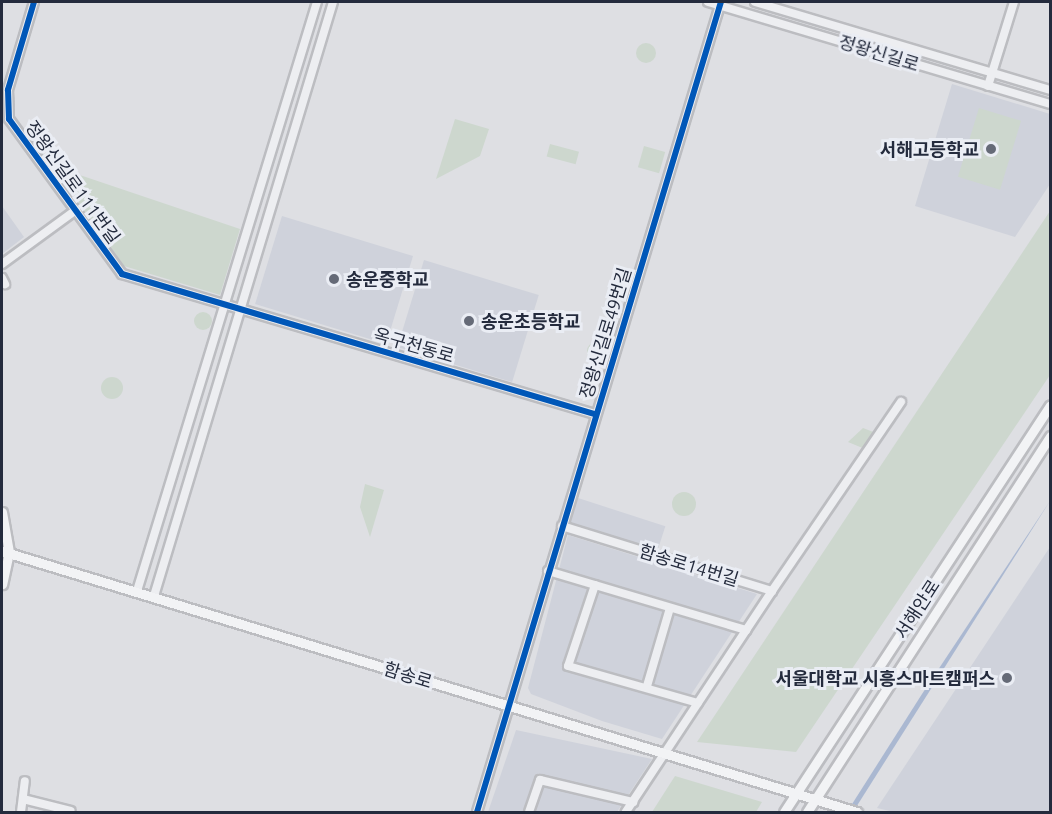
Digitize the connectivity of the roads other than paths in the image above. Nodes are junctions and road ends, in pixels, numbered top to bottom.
1 (34, 2) edge
2 (317, 2) edge
3 (333, 2) edge
4 (708, 2) edge
5 (755, 2) edge
6 (1014, 2) edge
7 (720, 3) edge
8 (992, 73) junction
9 (988, 86) junction
10 (1050, 90) edge
11 (1050, 104) edge
12 (76, 210) junction
13 (2, 264) edge
14 (225, 304) junction
15 (240, 308) junction
16 (901, 402) dead end
17 (1050, 405) edge
18 (596, 414) junction
19 (1050, 436) edge
20 (2, 512) edge
21 (562, 526) junction
22 (5, 552) edge
23 (548, 571) junction
24 (2, 584) edge
25 (595, 585) junction
26 (137, 591) junction
27 (772, 591) junction
28 (154, 596) junction
29 (670, 608) junction
30 (746, 630) junction
31 (647, 686) junction
32 (698, 703) junction
33 (507, 708) junction
34 (664, 755) junction
35 (25, 781) dead end
36 (794, 796) junction
37 (23, 799) junction
38 (633, 802) junction
39 (813, 802) junction
40 (71, 811) dead end
41 (21, 813) edge
42 (477, 813) edge
43 (529, 813) edge
44 (626, 813) edge
45 (784, 813) edge
46 (807, 813) edge
47 (857, 813) edge

1 - 12 street, 정왕신길로111번길
2 - 14 street
3 - 15 street
4 - 7 street, 정왕신길로
5 - 8 street, 정왕신길로
6 - 8 street
7 - 9 street, 정왕신길로
7 - 18 street, 정왕신길로49번길
8 - 9 street
8 - 10 street, 정왕신길로
9 - 11 street, 정왕신길로
12 - 13 street
12 - 14 street, 정왕신길로111번길
14 - 15 street, 옥구천동로
14 - 26 street
15 - 18 street, 옥구천동로
15 - 28 street
16 - 27 street
17 - 36 main road, 서해안로
18 - 21 street, 정왕신길로49번길
19 - 39 main road, 서해안로
20 - 22 main road
21 - 23 street, 정왕신길로49번길
21 - 27 street, 함송로14번길
22 - 24 main road
22 - 26 main road, 함송로
23 - 25 street
23 - 33 street, 정왕신길로49번길
25 - 29 street
25 - 31 street
26 - 28 main road, 함송로
27 - 30 street
28 - 33 main road, 함송로
29 - 30 street
29 - 31 street
30 - 32 street
31 - 32 street
32 - 34 street
33 - 34 main road, 함송로
33 - 42 street, 정왕신길로49번길
34 - 36 main road, 함송로
34 - 38 street
35 - 37 street
36 - 39 main road, 함송로
36 - 45 main road, 서해안로
37 - 40 street
37 - 41 street
38 - 43 street
38 - 44 street
39 - 46 main road, 서해안로
39 - 47 main road, 함송로

